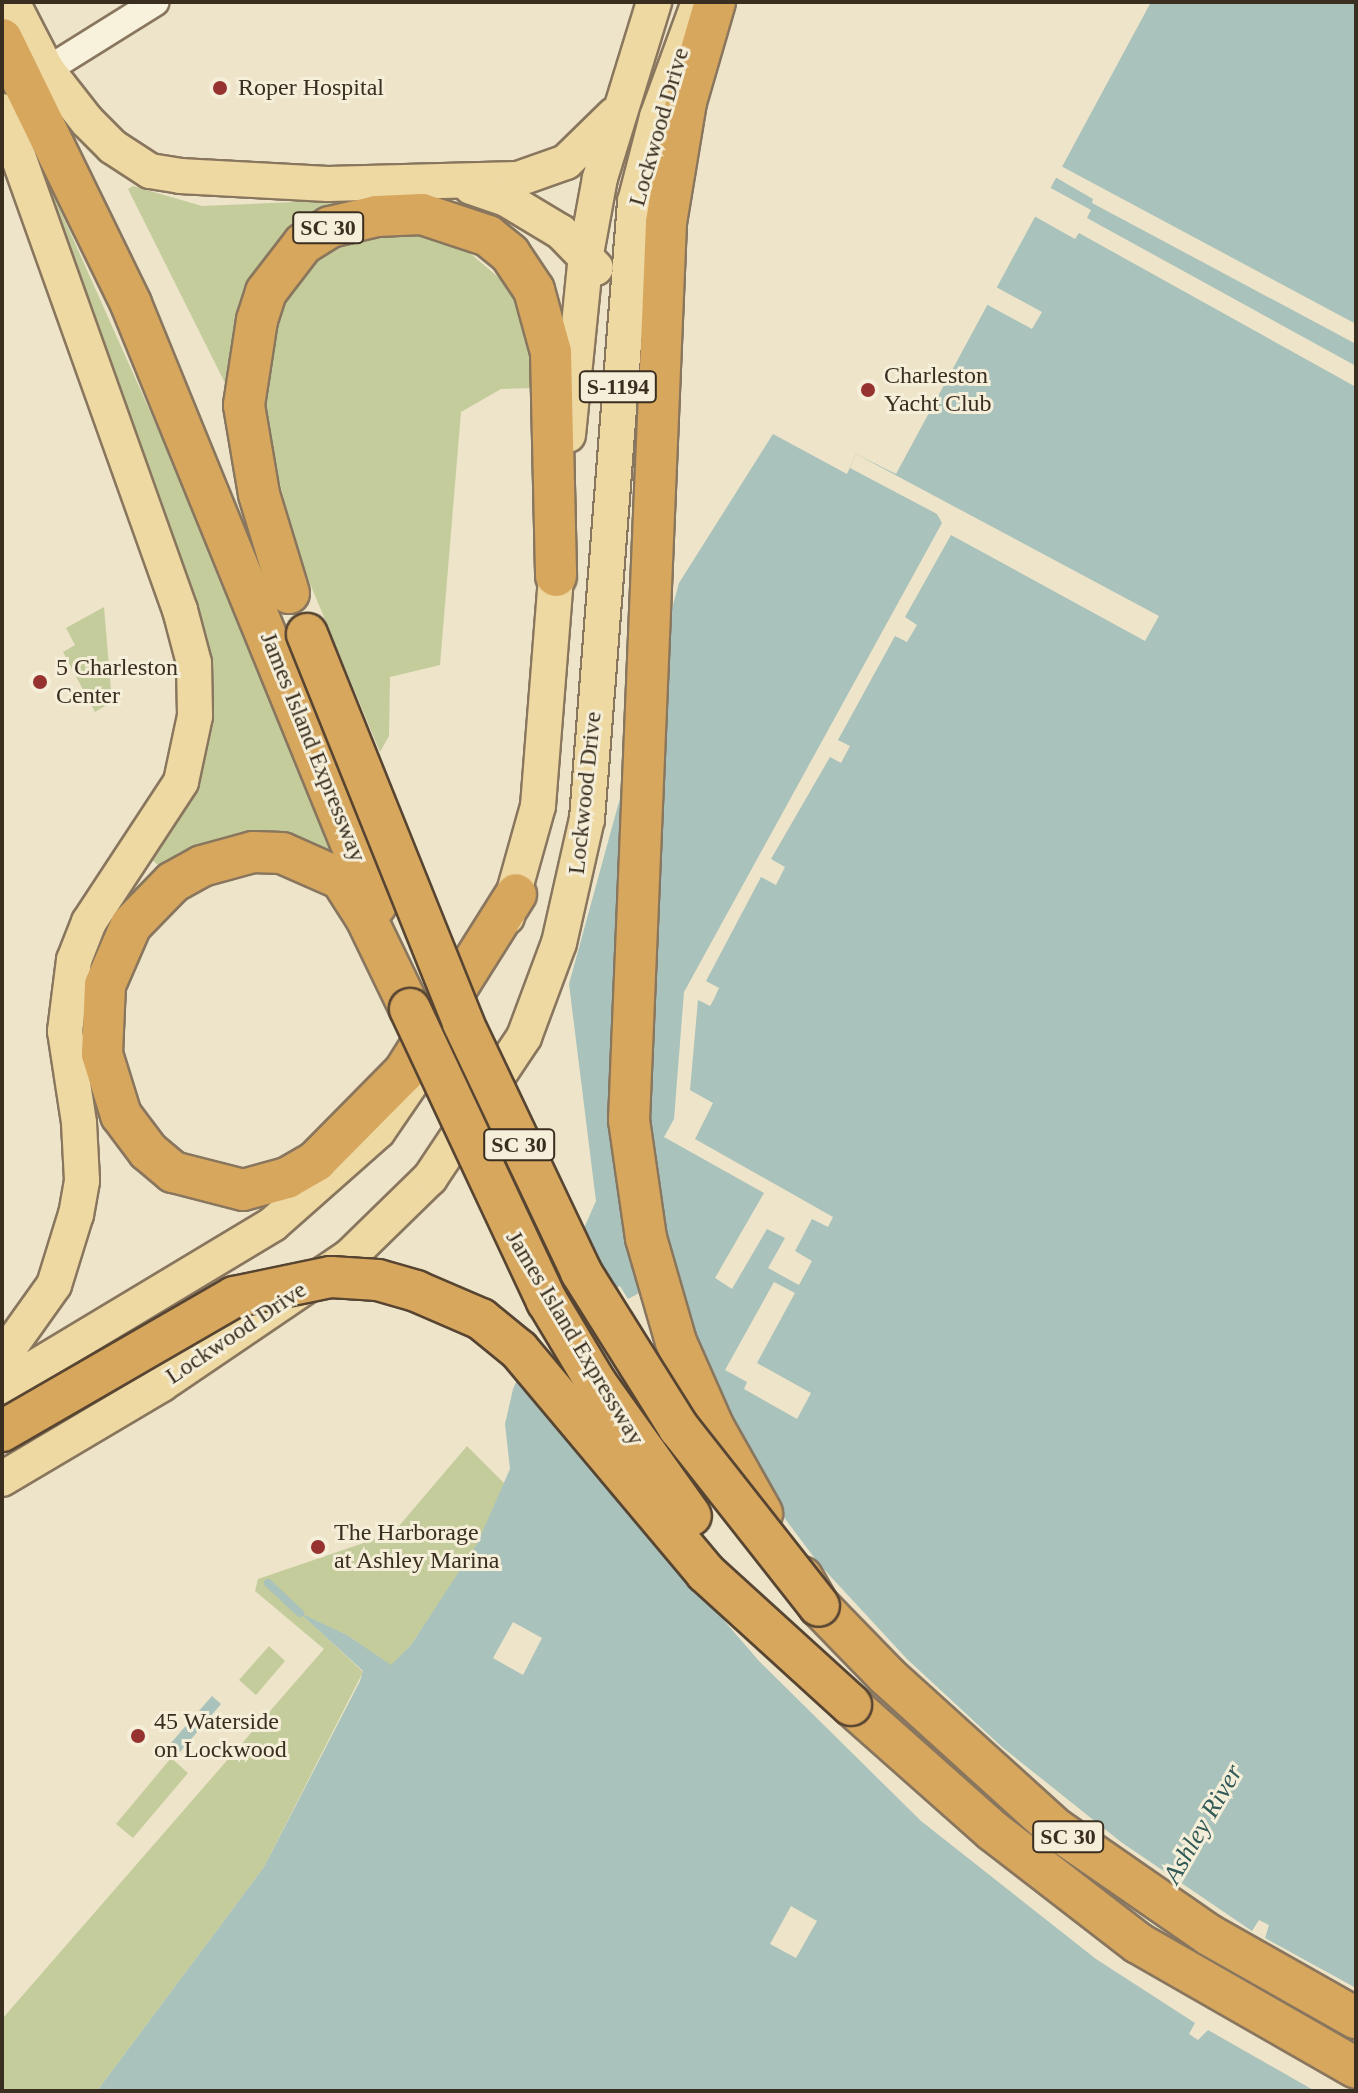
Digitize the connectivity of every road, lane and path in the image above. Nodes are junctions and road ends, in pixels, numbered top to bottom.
1 (12, 2) edge
2 (156, 2) edge
3 (654, 2) edge
4 (699, 2) edge
5 (715, 2) edge
6 (2, 39) edge
7 (47, 70) junction
8 (2, 111) edge
9 (618, 112) junction
10 (459, 183) junction
11 (586, 254) junction
12 (622, 322) junction
13 (560, 449) junction
14 (614, 452) joint
15 (556, 576) joint
16 (289, 593) junction
17 (290, 640) junction
18 (516, 894) junction
19 (410, 1009) junction
20 (2, 1358) edge
21 (2, 1387) edge
22 (2, 1431) edge
23 (2, 1479) edge
24 (819, 1606) junction
25 (851, 1705) junction
26 (1356, 2018) edge
27 (1356, 2068) edge

1 - 7 main road
2 - 7 street
3 - 9 main road, Lockwood Drive / S-1194
4 - 12 main road, Lockwood Drive / S-1194
5 - 24 highway, bridge
6 - 17 highway, James Island Expressway / SC 30
7 - 10 main road
7 - 16 highway, James Island Expressway / SC 30
8 - 20 main road
9 - 10 main road
9 - 11 main road, Lockwood Drive / S-1194
10 - 11 main road
11 - 12 main road
11 - 13 main road, Lockwood Drive / S-1194
12 - 14 main road, Lockwood Drive / S-1194
13 - 15 highway
13 - 16 highway, SC 30
14 - 23 main road, Lockwood Drive / SC 30, bridge
15 - 18 main road, Lockwood Drive
16 - 17 highway, James Island Expressway / SC 30
17 - 19 highway, James Island Expressway / SC 30
17 - 24 highway, James Island Expressway / SC 30, bridge
18 - 19 highway, bridge
18 - 21 main road, Lockwood Drive, bridge
19 - 25 highway, James Island Expressway / SC 30, bridge
22 - 25 highway, SC 30, bridge
24 - 26 highway, James Island Expressway / SC 30
25 - 27 highway, James Island Expressway / SC 30

